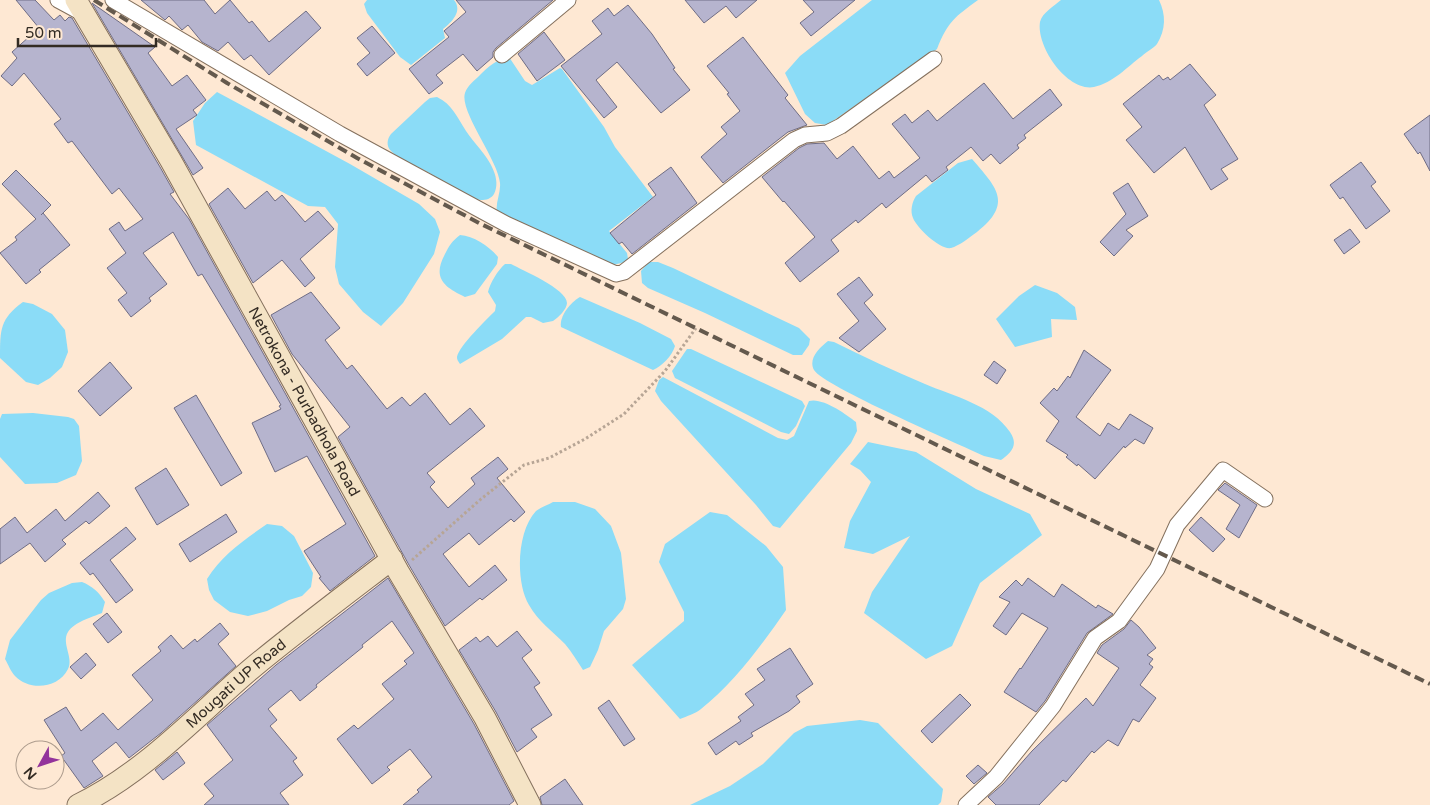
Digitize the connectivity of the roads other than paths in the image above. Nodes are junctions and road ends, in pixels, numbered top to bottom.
1 (58, 0) edge
2 (113, 0) edge
3 (568, 0) edge
4 (79, 7) edge
5 (502, 55) dead end
6 (934, 59) dead end
7 (1265, 498) dead end
8 (395, 565) junction
9 (78, 805) edge
10 (530, 805) edge
11 (966, 805) edge

1 - 4 street
2 - 6 street
3 - 5 street
4 - 8 main road, Netrokona - Purbadhola Road
7 - 11 street
8 - 9 main road, Mougati UP Road
8 - 10 main road, Netrokona - Purbadhola Road

